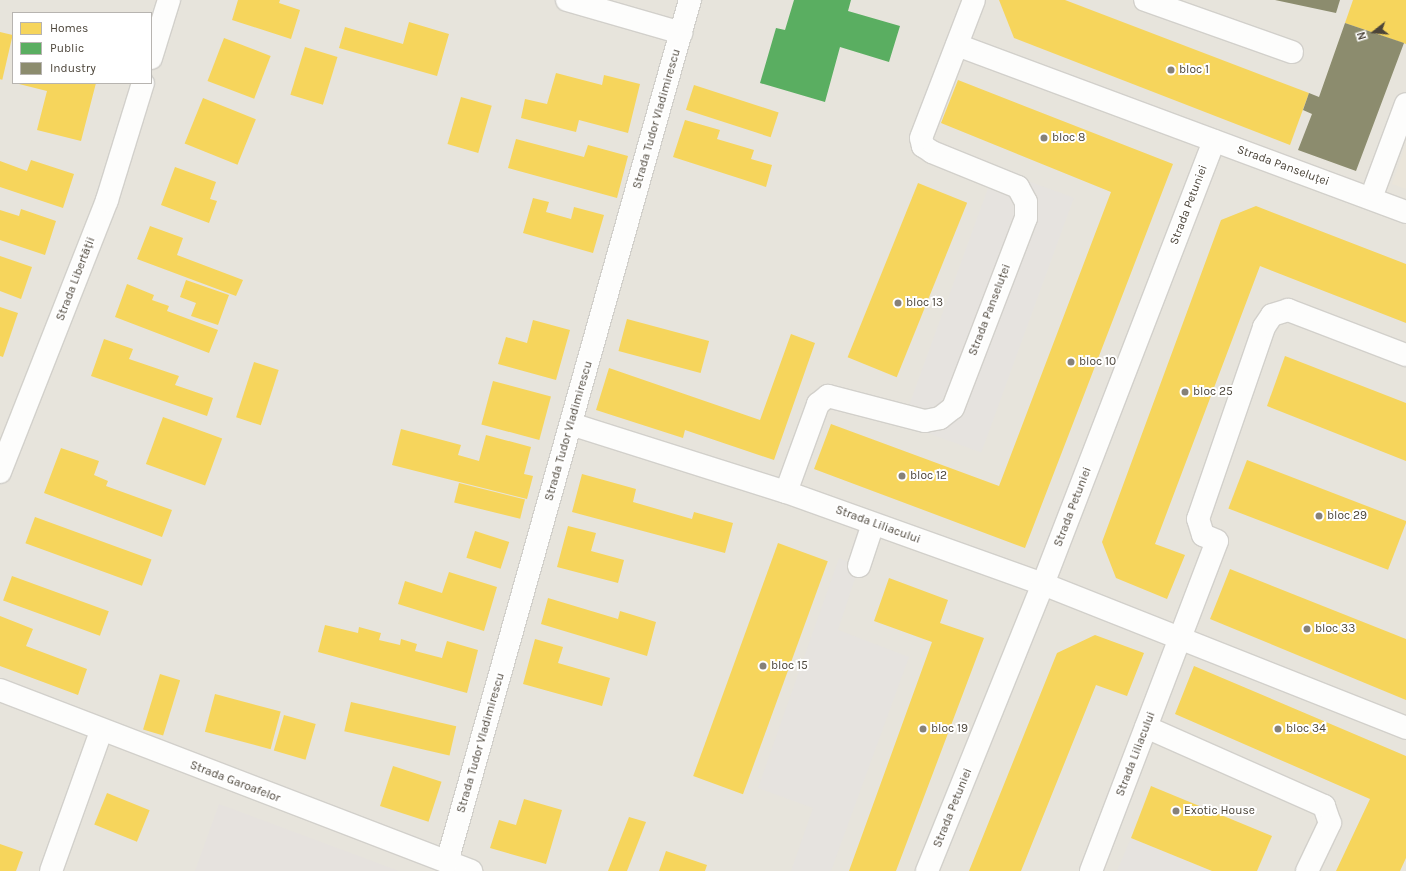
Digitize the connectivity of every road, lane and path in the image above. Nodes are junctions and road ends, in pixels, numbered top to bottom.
1 (169, 0) edge
2 (567, 0) edge
3 (690, 0) edge
4 (974, 0) edge
5 (1145, 0) edge
6 (681, 33) junction
7 (957, 45) junction
8 (1292, 52) dead end
9 (152, 55) edge
10 (143, 84) edge
11 (1406, 104) edge
12 (1214, 141) junction
13 (1371, 198) junction
14 (1406, 212) edge
15 (1406, 355) edge
16 (571, 424) junction
17 (0, 472) edge
18 (786, 492) junction
19 (873, 524) junction
20 (859, 566) dead end
21 (1043, 584) junction
22 (1181, 636) junction
23 (0, 690) edge
24 (1146, 727) junction
25 (1406, 728) edge
26 (101, 731) junction
27 (447, 862) junction
28 (51, 871) edge
29 (471, 871) edge
30 (927, 871) edge
31 (1091, 871) edge
32 (1307, 871) edge

1 - 9 street
2 - 6 street
3 - 6 street, Strada Tudor Vladimirescu
4 - 7 street, Strada Panseluței
5 - 8 street
6 - 16 street, Strada Tudor Vladimirescu
7 - 12 street, Strada Panseluței
7 - 18 street, Strada Panseluței
10 - 17 street, Strada Libertății
11 - 13 street
12 - 13 street, Strada Panseluței
12 - 21 street, Strada Petuniei
13 - 14 street, Strada Panseluței
15 - 22 street
16 - 18 street, Strada Liliacului
16 - 27 street, Strada Tudor Vladimirescu
18 - 19 street, Strada Liliacului
19 - 20 street
19 - 21 street, Strada Liliacului
21 - 22 street, Strada Liliacului
21 - 30 street, Strada Petuniei
22 - 24 street, Strada Liliacului
22 - 25 street, Strada Liliacului
23 - 26 street, Strada Garoafelor
24 - 31 street, Strada Liliacului
24 - 32 street
26 - 27 street, Strada Garoafelor
26 - 28 street
27 - 29 street, Strada Garoafelor

